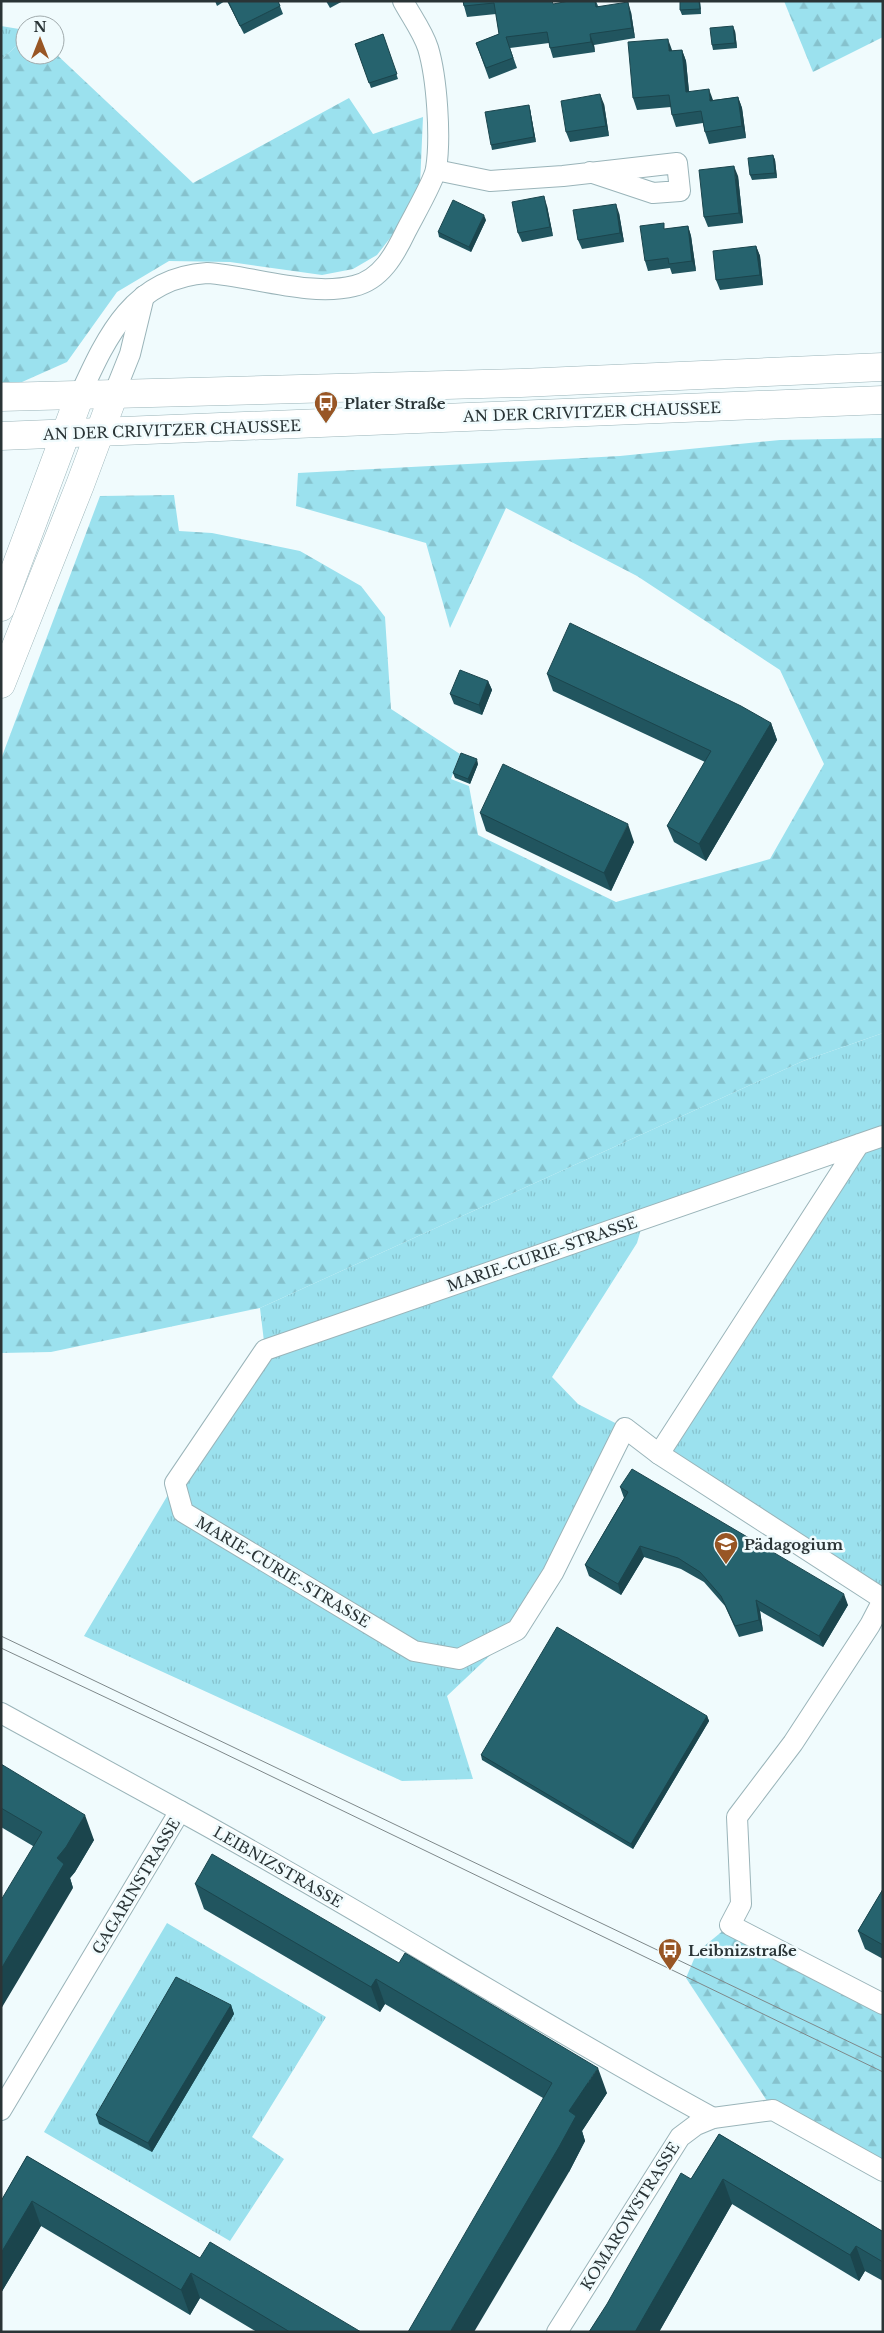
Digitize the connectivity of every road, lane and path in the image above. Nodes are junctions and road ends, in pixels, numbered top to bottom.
1 (403, 1) edge
2 (436, 170) junction
3 (590, 172) dead end
4 (144, 296) junction
5 (883, 367) edge
6 (114, 394) junction
7 (80, 395) junction
8 (1, 397) edge
9 (883, 400) edge
10 (100, 432) junction
11 (66, 434) junction
12 (1, 436) edge
13 (1, 607) edge
14 (1, 684) edge
15 (883, 1136) edge
16 (859, 1144) junction
17 (659, 1454) junction
18 (883, 1600) edge
19 (1, 1713) edge
20 (180, 1811) junction
21 (883, 2004) edge
22 (1, 2110) edge
23 (713, 2118) junction
24 (883, 2171) edge
25 (557, 2332) edge

1 - 2 street
2 - 3 street
2 - 4 street
4 - 6 street
4 - 7 street
5 - 6 main road
6 - 7 main road
6 - 10 main road
7 - 8 main road
7 - 11 main road
9 - 10 main road, AN DER CRIVITZER CHAUSSEE
10 - 11 main road, AN DER CRIVITZER CHAUSSEE
10 - 14 main road
11 - 12 main road, AN DER CRIVITZER CHAUSSEE
11 - 13 main road
15 - 16 street, MARIE-CURIE-STRASSE
16 - 17 street
16 - 17 street, MARIE-CURIE-STRASSE
17 - 18 street
18 - 21 street
19 - 20 street, GAGARINSTRASSE
20 - 22 street, GAGARINSTRASSE
20 - 23 street, LEIBNIZSTRASSE
23 - 24 street, KOMAROWSTRASSE
23 - 25 street, KOMAROWSTRASSE

